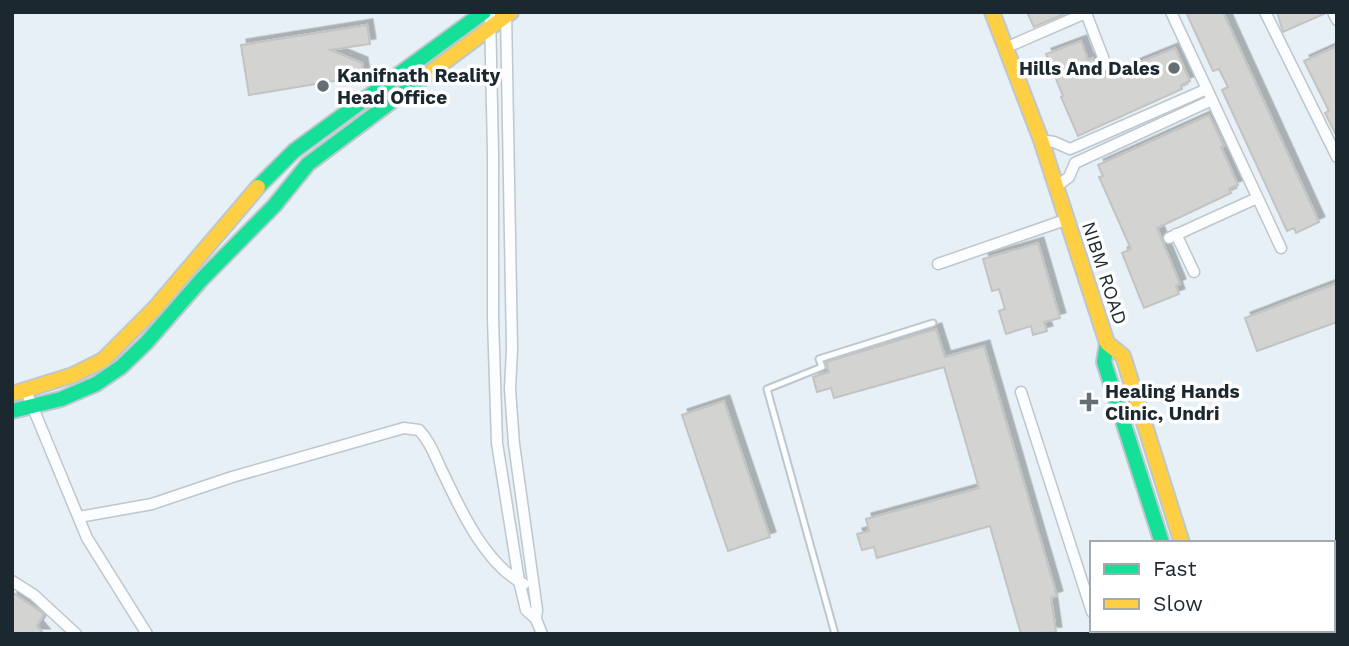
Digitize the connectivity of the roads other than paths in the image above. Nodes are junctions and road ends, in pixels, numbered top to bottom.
1 (484, 12) edge
2 (992, 12) edge
3 (1171, 12) edge
4 (1265, 12) edge
5 (1333, 12) edge
6 (1087, 13) edge
7 (508, 14) edge
8 (490, 20) edge
9 (1337, 20) edge
10 (1005, 48) junction
11 (1106, 65) dead end
12 (1207, 89) junction
13 (1212, 100) junction
14 (1133, 121) junction
15 (1139, 134) junction
16 (1041, 140) junction
17 (1337, 158) edge
18 (1057, 186) junction
19 (1257, 198) junction
20 (1068, 219) junction
21 (1280, 248) dead end
22 (938, 264) dead end
23 (1194, 272) dead end
24 (933, 323) dead end
25 (1107, 343) junction
26 (1021, 392) dead end
27 (19, 393) edge
28 (32, 406) junction
29 (12, 411) edge
30 (79, 517) junction
31 (1161, 541) edge
32 (1181, 541) edge
33 (12, 581) edge
34 (519, 582) junction
35 (533, 588) junction
36 (1090, 606) edge
37 (536, 619) junction
38 (76, 634) edge
39 (147, 634) edge
40 (542, 634) edge
41 (835, 634) edge

1 - 27 street
2 - 10 street, NIBM ROAD
3 - 12 street
4 - 17 street
5 - 9 street
6 - 10 street
6 - 11 street
7 - 8 street
7 - 35 street
8 - 28 street
8 - 34 street
10 - 16 street, NIBM ROAD
12 - 13 street
12 - 14 street
13 - 15 street
13 - 19 street
14 - 15 street
14 - 16 street
15 - 18 street
16 - 18 street, NIBM ROAD
18 - 20 street, NIBM ROAD
19 - 21 street
19 - 23 street
20 - 22 street
20 - 25 street, NIBM ROAD
24 - 41 lane
25 - 31 street
25 - 32 street, NIBM ROAD
26 - 36 street
27 - 28 street
28 - 29 street
28 - 30 street
30 - 34 street
30 - 39 street
33 - 38 street
34 - 35 street
34 - 37 street
35 - 37 street
37 - 40 street

